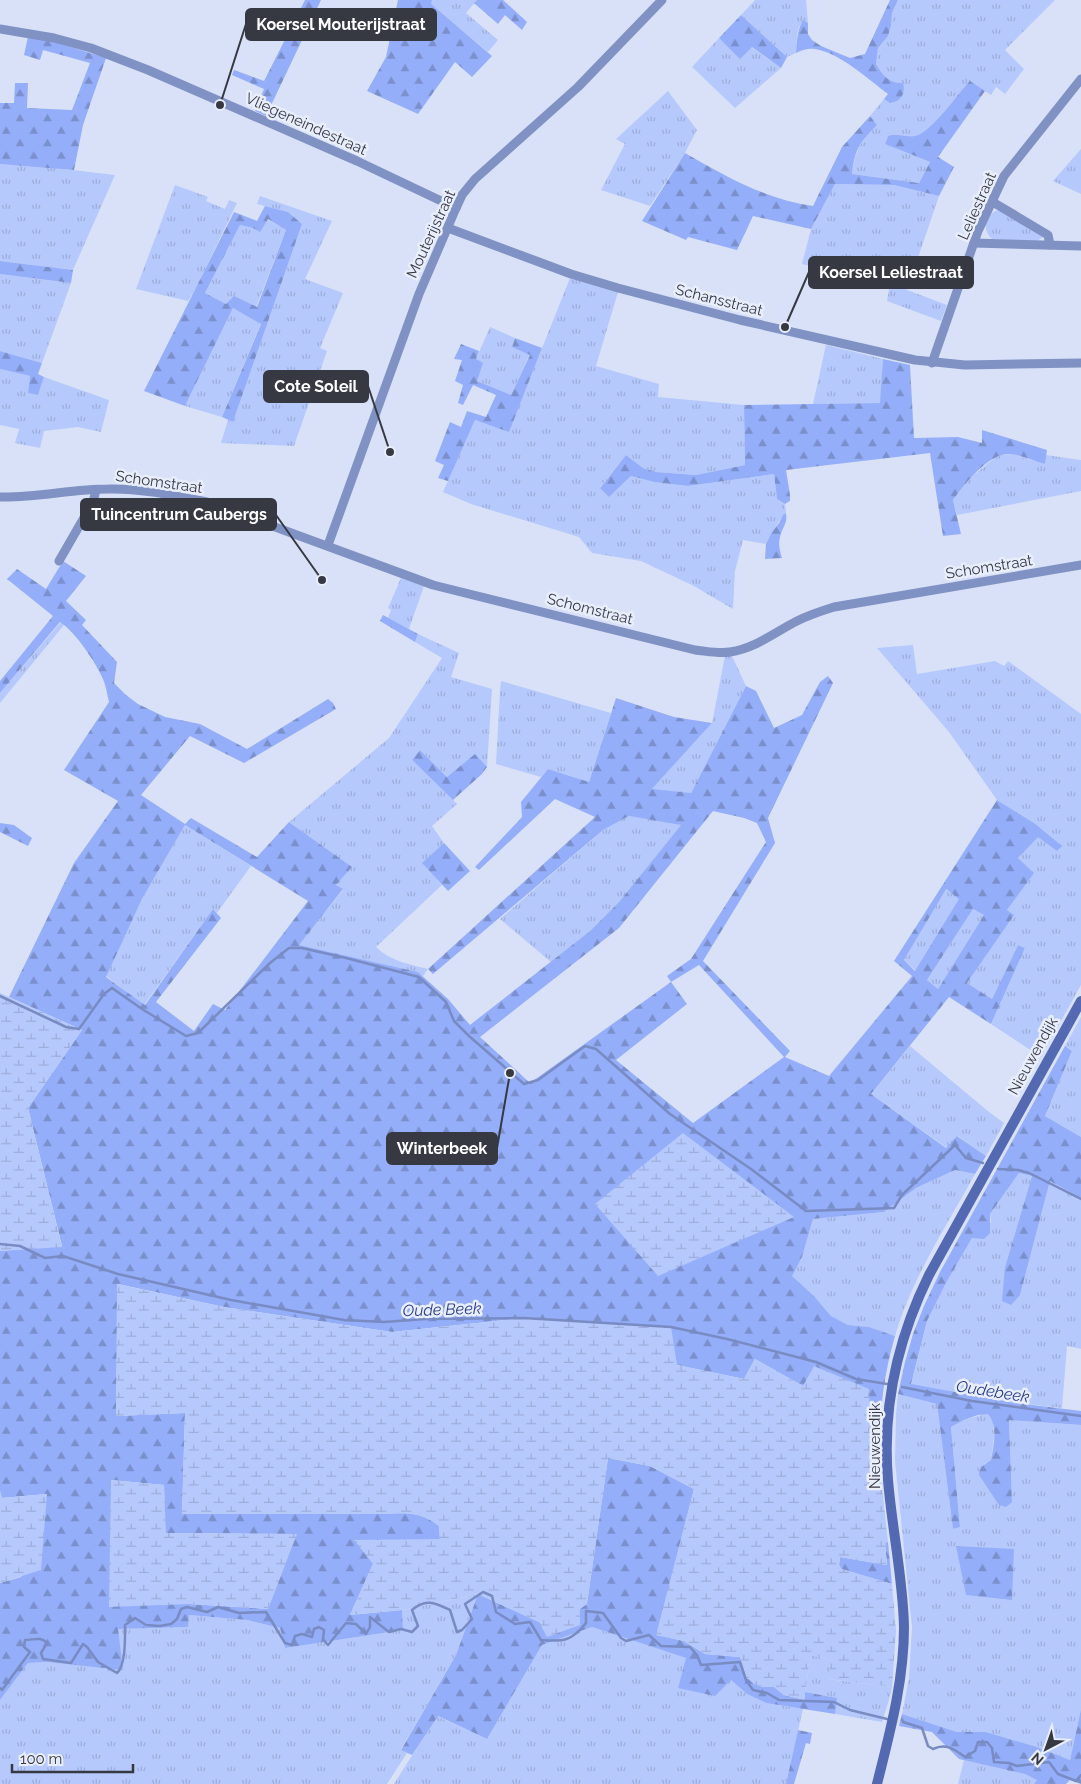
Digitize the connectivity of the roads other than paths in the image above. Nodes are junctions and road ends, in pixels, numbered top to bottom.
1 (662, 0) edge
2 (0, 29) edge
3 (1081, 79) edge
4 (1073, 90) junction
5 (1081, 95) edge
6 (991, 200) junction
7 (456, 208) junction
8 (448, 228) junction
9 (974, 243) junction
10 (1050, 246) junction
11 (1081, 246) edge
12 (932, 363) junction
13 (1081, 363) edge
14 (96, 490) junction
15 (0, 497) edge
16 (328, 545) junction
17 (59, 561) dead end
18 (1081, 565) edge
19 (1081, 1001) edge
20 (877, 1784) edge

1 - 7 street, Mouterijstraat
2 - 7 street, Vliegeneindestraat
3 - 4 street, Leliestraat
4 - 5 street
4 - 6 street, Leliestraat
6 - 9 street, Leliestraat
6 - 10 street
7 - 8 street, Mouterijstraat
8 - 12 street, Schansstraat
8 - 16 street, Mouterijstraat
9 - 10 street
9 - 12 street, Leliestraat
10 - 11 street
12 - 13 street, Schansstraat
14 - 15 street, Schomstraat
14 - 16 street, Schomstraat
14 - 17 street, Schomstraat
16 - 18 street, Schomstraat
19 - 20 street, Nieuwendijk

